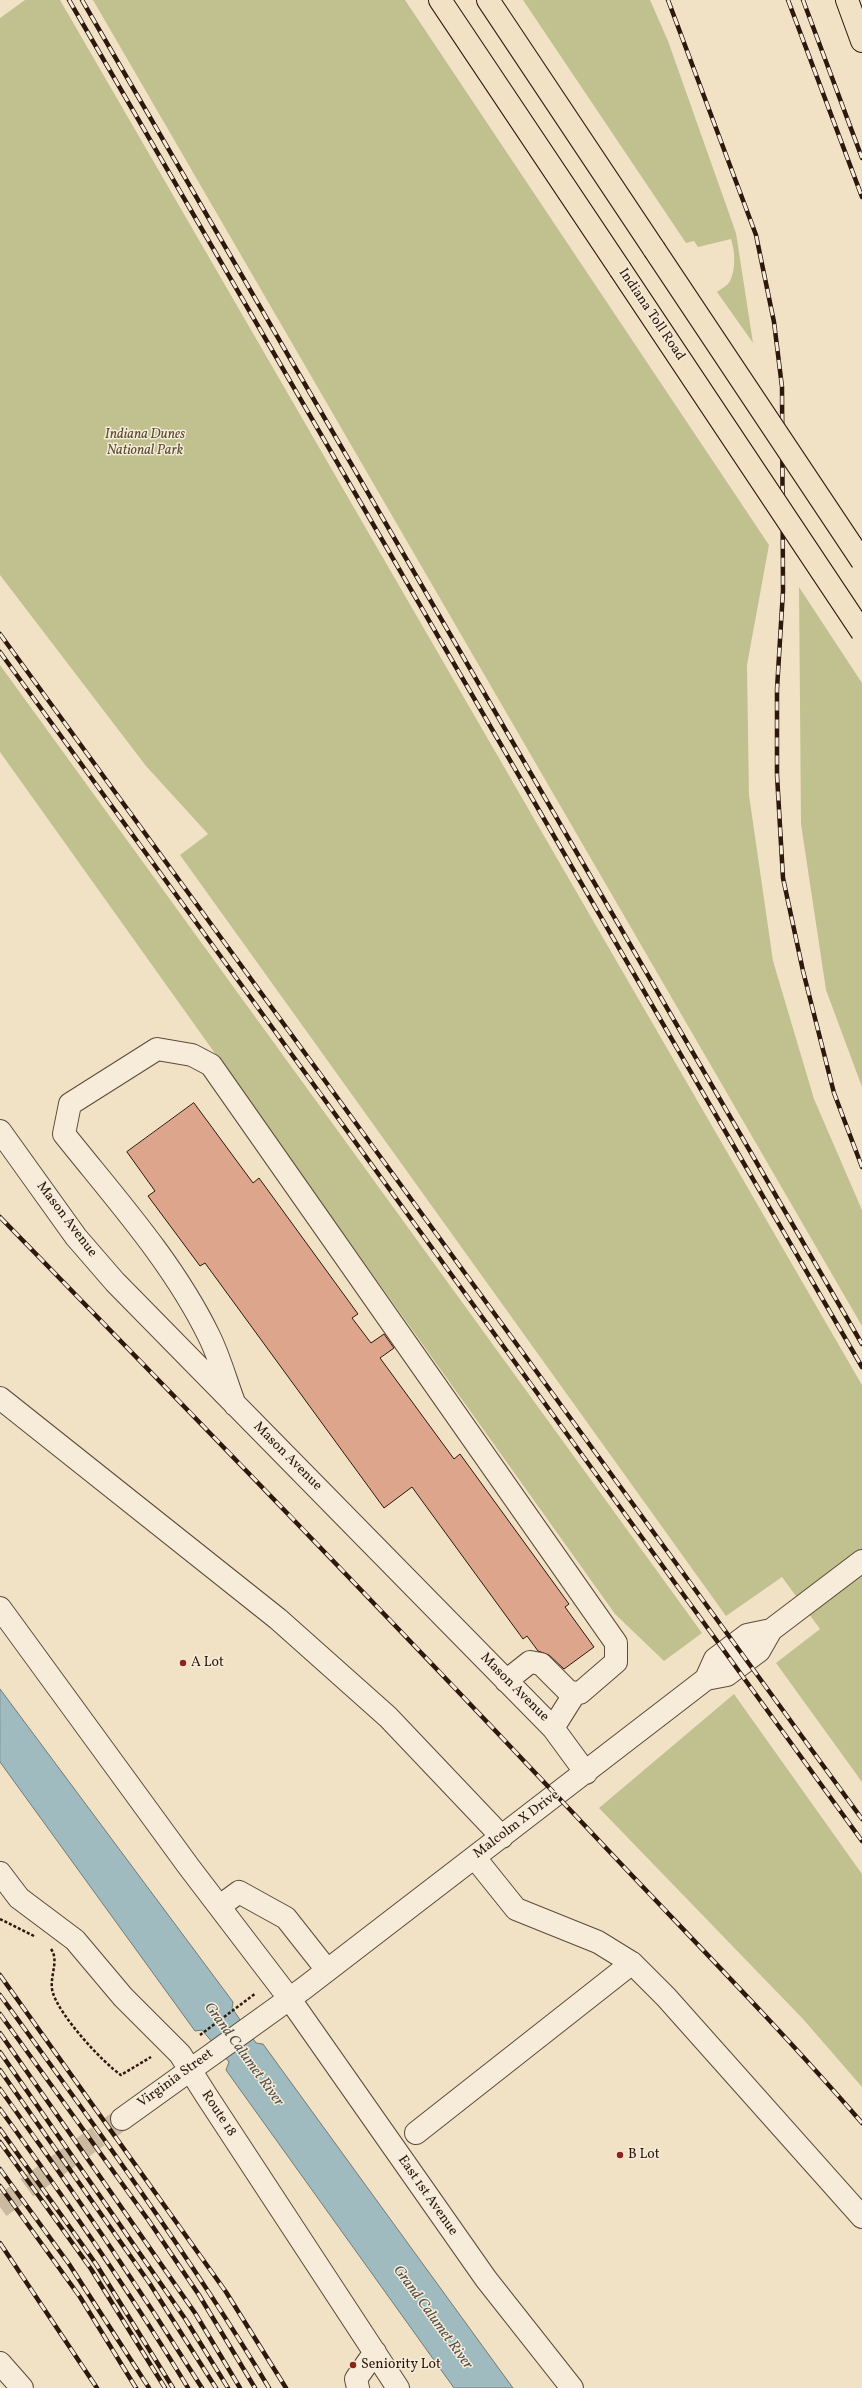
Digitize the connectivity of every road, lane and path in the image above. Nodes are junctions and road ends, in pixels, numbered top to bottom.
1 (440, 0) edge
2 (488, 0) edge
3 (847, 0) edge
4 (858, 31) edge
5 (862, 561) edge
6 (862, 632) edge
7 (0, 1131) edge
8 (0, 1398) edge
9 (235, 1405) junction
10 (862, 1561) edge
11 (0, 1608) edge
12 (506, 1681) junction
13 (575, 1693) junction
14 (553, 1728) junction
15 (586, 1773) junction
16 (502, 1837) junction
17 (475, 1858) junction
18 (0, 1873) edge
19 (220, 1906) junction
20 (0, 1919) edge
21 (38, 1938) dead end
22 (47, 1946) dead end
23 (632, 1963) junction
24 (328, 1970) junction
25 (256, 1993) dead end
26 (289, 1998) junction
27 (194, 2040) dead end
28 (151, 2057) dead end
29 (191, 2070) junction
30 (122, 2119) tunnel mouth
31 (416, 2133) dead end
32 (862, 2217) edge
33 (375, 2352) junction
34 (0, 2363) edge
35 (22, 2388) edge
36 (358, 2388) edge
37 (398, 2388) edge
38 (572, 2388) edge

1 - 6 main road, Indiana Toll Road, bridge
2 - 5 main road, bridge
3 - 4 main road
7 - 9 street, Mason Avenue
8 - 16 street
9 - 12 street, Mason Avenue
9 - 13 street
10 - 15 street, Malcolm X Drive
11 - 19 street, East 1st Avenue
12 - 13 street
12 - 14 street, Mason Avenue
13 - 14 street
14 - 15 street, Mason Avenue
15 - 16 street, Malcolm X Drive
16 - 17 street, Malcolm X Drive
17 - 23 street
17 - 24 street, Malcolm X Drive
18 - 29 street, Route 18
19 - 24 street
19 - 26 street, East 1st Avenue
20 - 21 path
22 - 28 path
23 - 31 street
23 - 32 street
24 - 26 street, Virginia Street
25 - 27 path
26 - 29 street, Virginia Street
26 - 38 street, East 1st Avenue
29 - 30 street, Virginia Street
29 - 33 street, Route 18
33 - 36 street
33 - 37 street, Route 18
34 - 35 street

